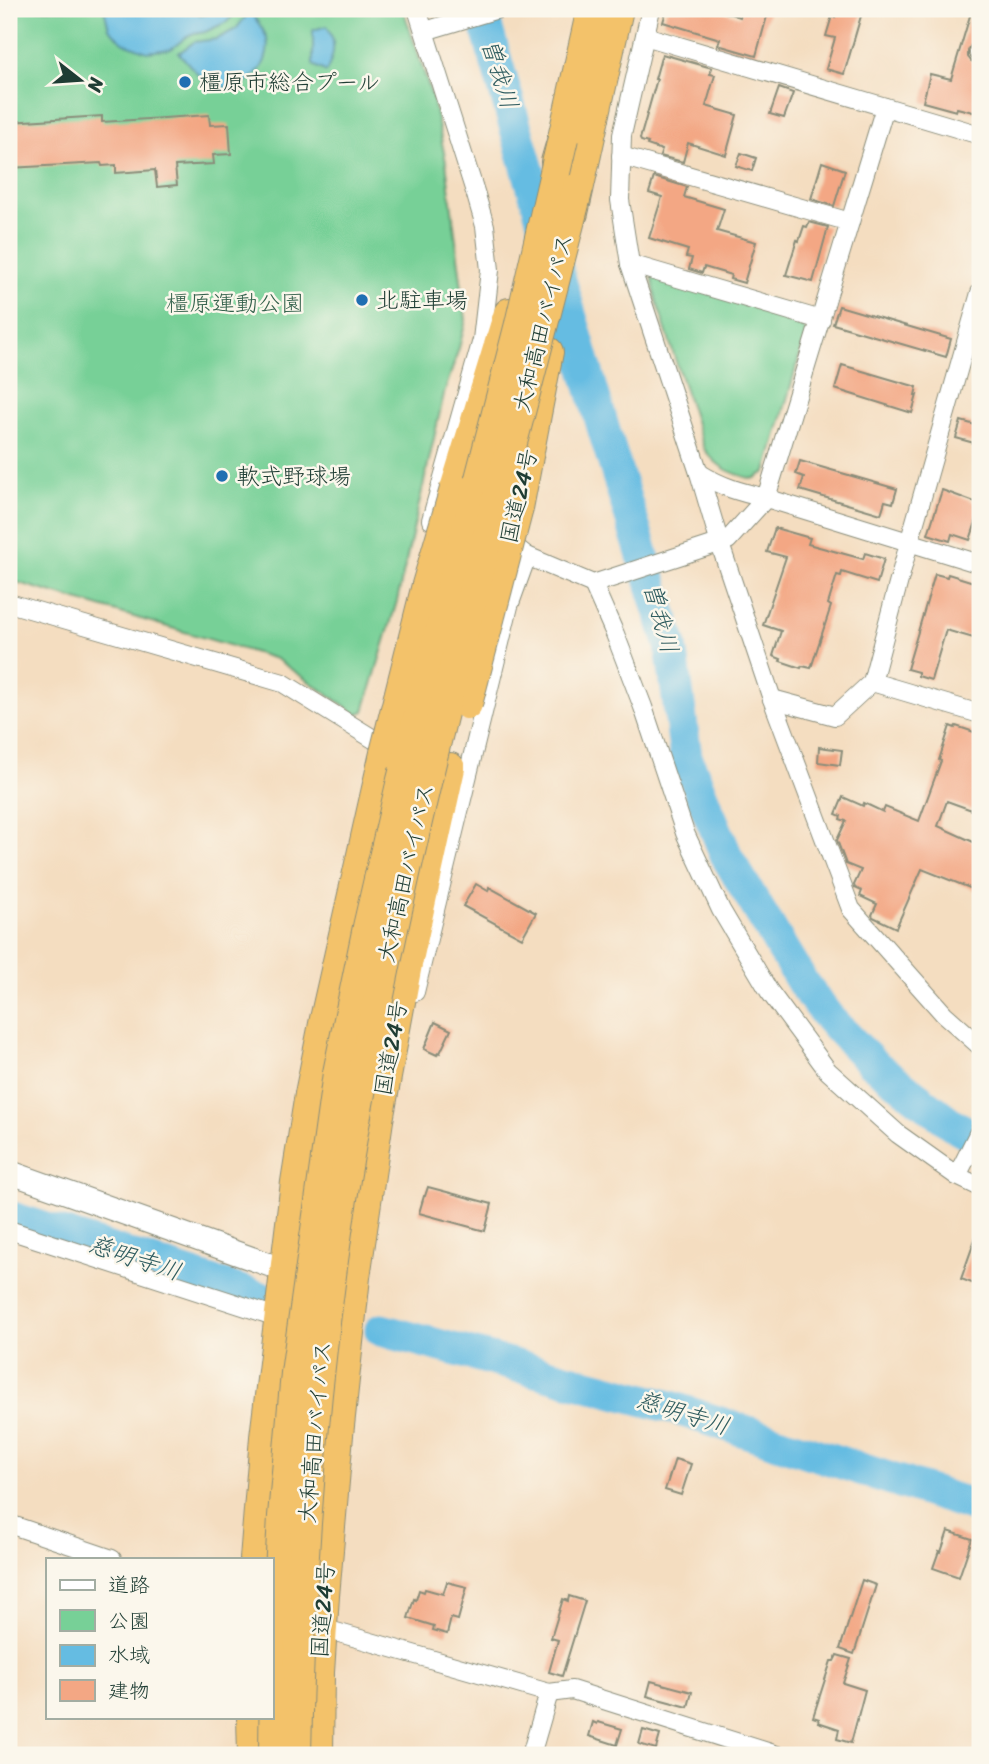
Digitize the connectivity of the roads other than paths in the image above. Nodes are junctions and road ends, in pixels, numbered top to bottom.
1 (417, 9) edge
2 (498, 9) edge
3 (592, 9) edge
4 (618, 9) edge
5 (651, 9) edge
6 (429, 30) junction
7 (645, 36) junction
8 (885, 107) junction
9 (980, 135) edge
10 (564, 138) junction
11 (621, 156) junction
12 (578, 188) junction
13 (850, 222) junction
14 (630, 264) junction
15 (980, 293) edge
16 (821, 320) junction
17 (699, 473) junction
18 (439, 490) junction
19 (766, 498) junction
20 (909, 542) junction
21 (714, 545) junction
22 (527, 555) junction
23 (980, 564) edge
24 (597, 583) junction
25 (9, 603) edge
26 (872, 682) junction
27 (772, 699) junction
28 (980, 714) edge
29 (380, 747) junction
30 (980, 1046) edge
31 (378, 1120) junction
32 (980, 1130) edge
33 (9, 1172) edge
34 (957, 1176) junction
35 (980, 1187) edge
36 (9, 1230) edge
37 (284, 1270) junction
38 (280, 1318) junction
39 (9, 1524) edge
40 (109, 1558) edge
41 (255, 1558) edge
42 (273, 1614) edge
43 (322, 1629) junction
44 (549, 1693) junction
45 (252, 1718) edge
46 (253, 1755) edge
47 (274, 1755) edge
48 (296, 1755) edge
49 (318, 1755) edge
50 (531, 1755) edge
51 (777, 1755) edge

1 - 6 street
2 - 6 street
3 - 10 highway, 大和高田バイパス
4 - 12 highway, 大和高田バイパス
5 - 7 street
6 - 18 street
7 - 8 street
7 - 11 street
8 - 9 street
8 - 13 street
10 - 29 highway, bridge
10 - 47 highway, 大和高田バイパス, bridge
11 - 13 street
11 - 14 street
12 - 31 highway, 国道24号, bridge
12 - 48 highway, 大和高田バイパス, bridge
13 - 16 street
14 - 16 street
14 - 17 street
15 - 20 street
16 - 19 street
17 - 19 street
17 - 21 street
18 - 22 street
18 - 29 street
19 - 20 street
19 - 21 street
20 - 23 street
20 - 26 street
21 - 24 street
21 - 27 street
22 - 24 street
22 - 31 street
24 - 34 street
25 - 29 street
26 - 27 street
26 - 28 street
27 - 30 street
29 - 37 highway
31 - 43 highway, 国道24号
32 - 34 street
33 - 37 street
34 - 35 street
36 - 38 street
37 - 38 highway
38 - 41 highway
39 - 40 street
42 - 43 street
43 - 44 street
43 - 49 highway, 国道24号
44 - 50 street
44 - 51 street
45 - 46 highway

